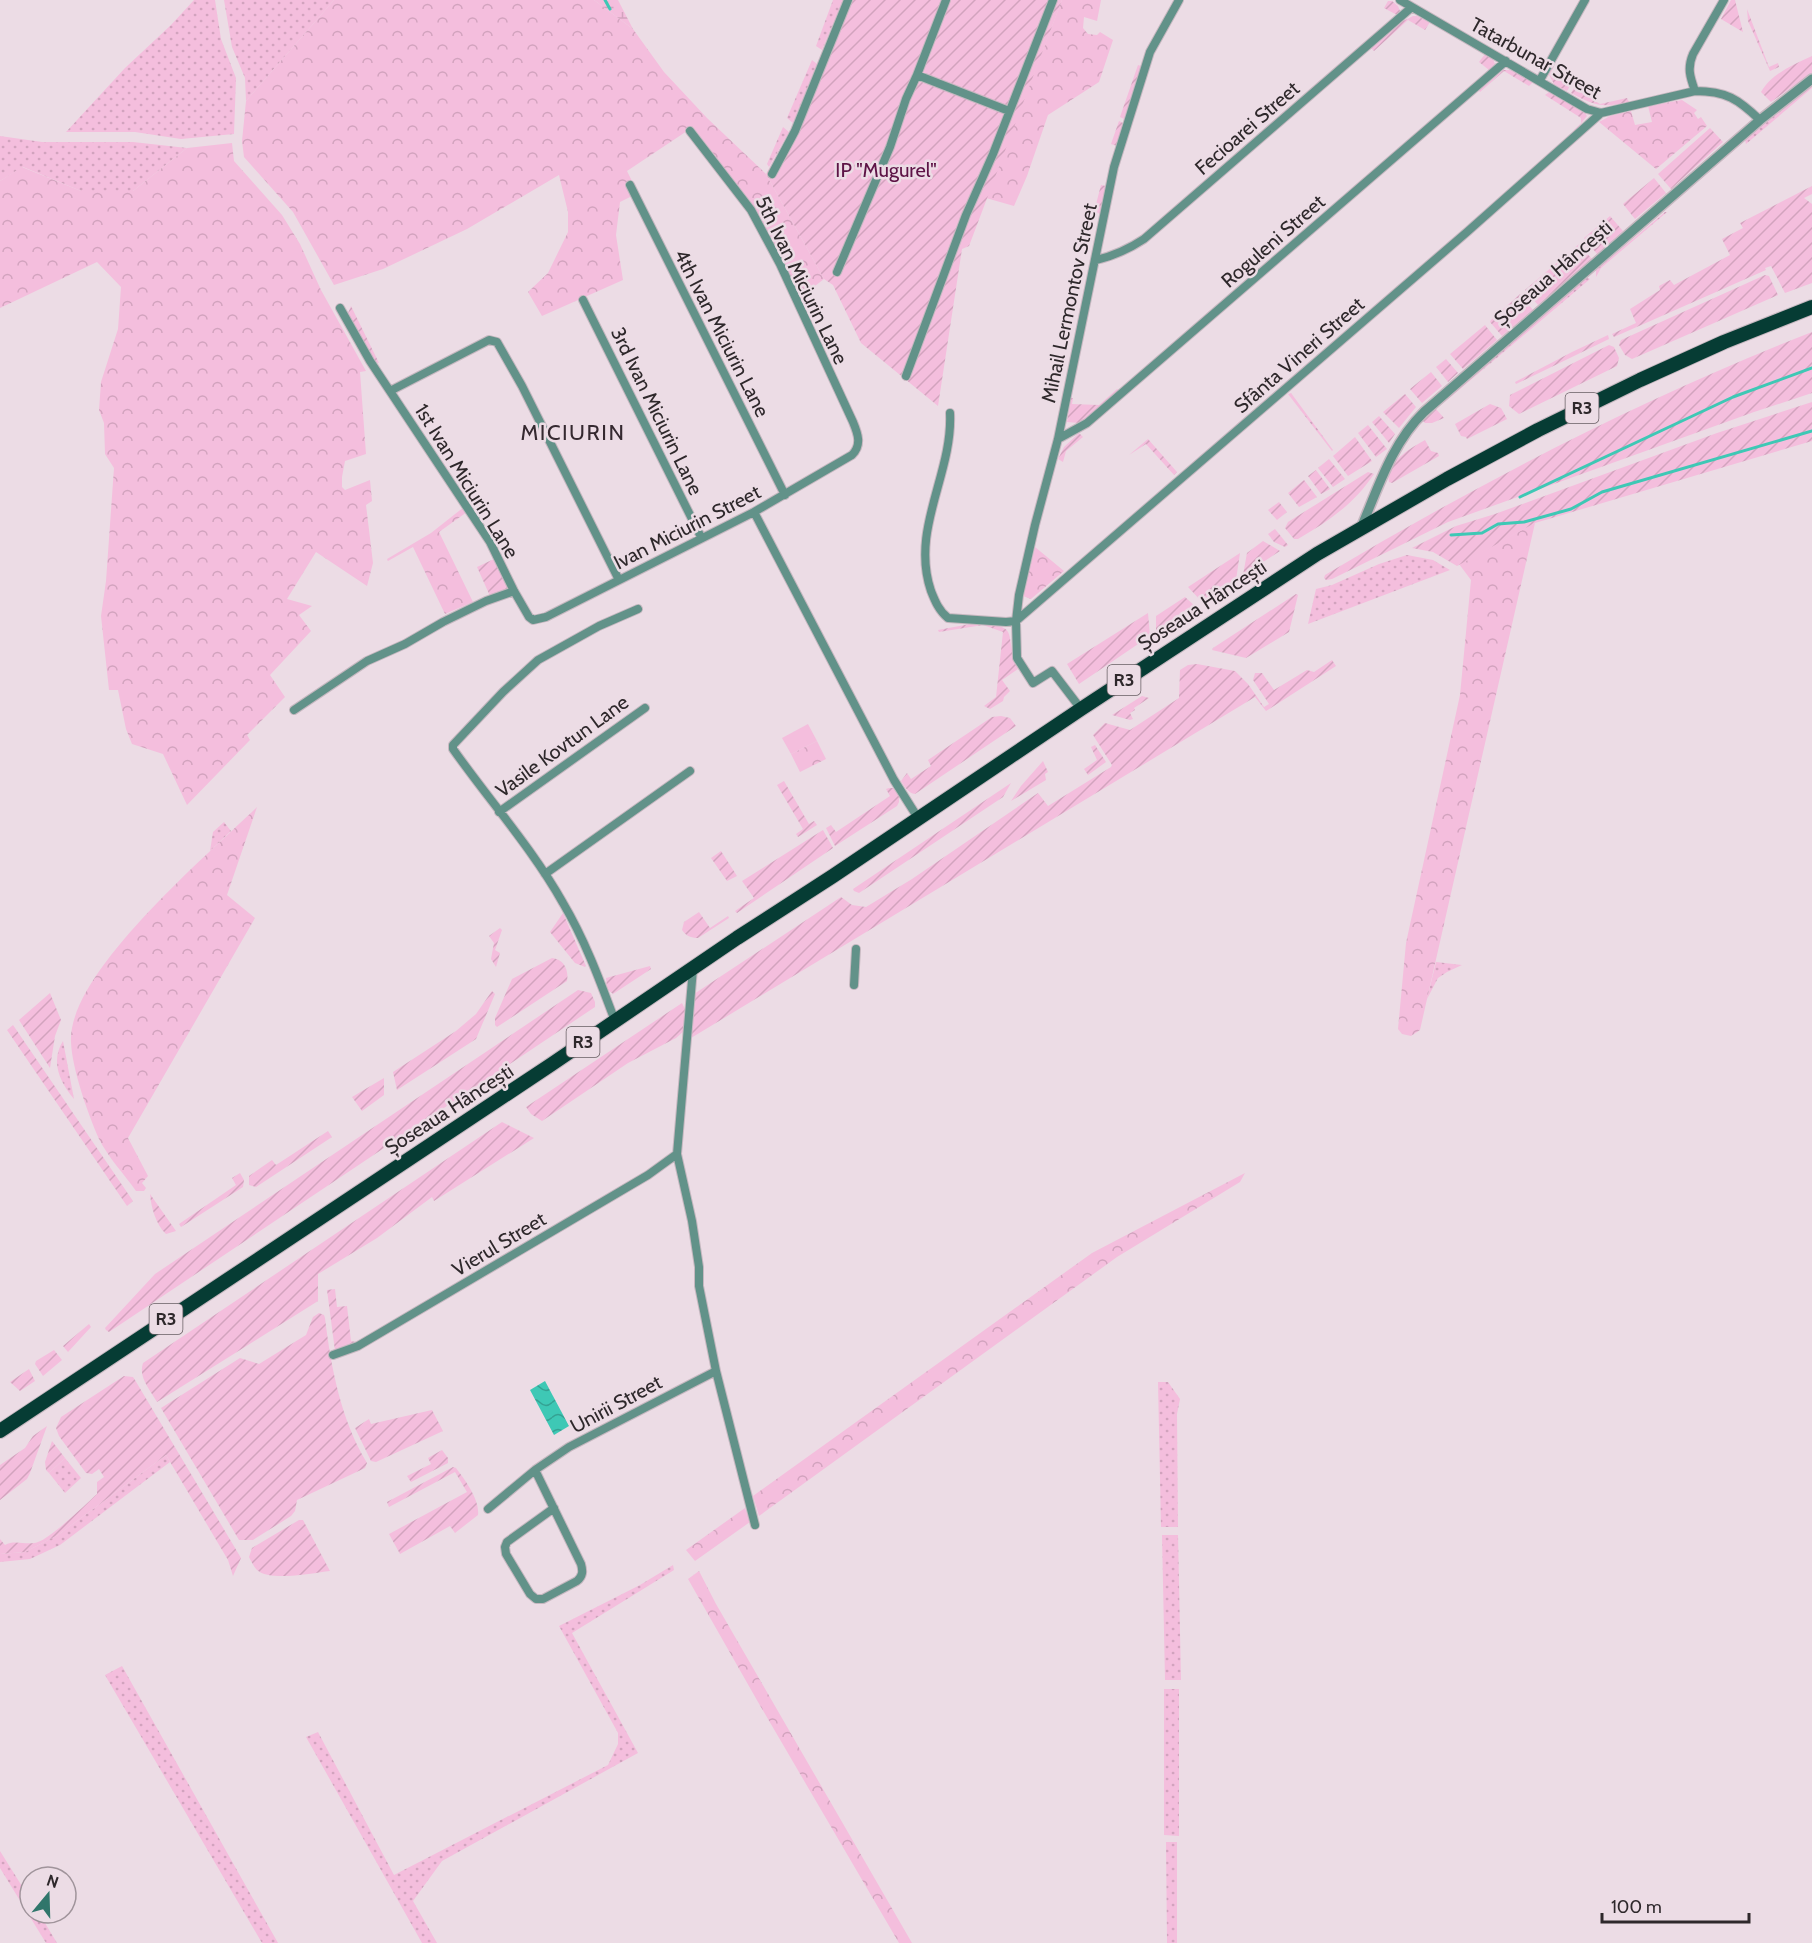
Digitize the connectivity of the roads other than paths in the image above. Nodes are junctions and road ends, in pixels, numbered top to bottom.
1 (848, 0) edge
2 (946, 0) edge
3 (1053, 0) edge
4 (1179, 0) edge
5 (1400, 0) edge
6 (1585, 0) edge
7 (1724, 0) edge
8 (1412, 7) junction
9 (1506, 61) junction
10 (917, 75) junction
11 (1812, 79) edge
12 (1540, 80) junction
13 (1695, 91) junction
14 (1009, 111) junction
15 (1601, 113) junction
16 (1760, 120) junction
17 (690, 131) dead end
18 (772, 174) dead end
19 (630, 185) dead end
20 (1096, 260) junction
21 (837, 272) dead end
22 (583, 300) dead end
23 (1812, 307) edge
24 (340, 308) dead end
25 (906, 376) dead end
26 (390, 391) junction
27 (950, 413) dead end
28 (1058, 439) junction
29 (852, 455) joint
30 (785, 495) junction
31 (754, 512) junction
32 (1361, 528) junction
33 (701, 537) junction
34 (619, 580) junction
35 (514, 591) junction
36 (638, 609) dead end
37 (533, 620) joint
38 (1016, 621) junction
39 (645, 708) dead end
40 (1081, 709) junction
41 (294, 710) dead end
42 (690, 771) dead end
43 (499, 812) junction
44 (918, 818) junction
45 (545, 874) junction
46 (856, 949) dead end
47 (693, 969) junction
48 (854, 985) dead end
49 (615, 1021) junction
50 (677, 1154) junction
51 (333, 1355) dead end
52 (716, 1371) junction
53 (0, 1431) edge
54 (535, 1470) junction
55 (554, 1508) junction
56 (488, 1509) dead end
57 (755, 1525) dead end

1 - 18 street
2 - 10 street
3 - 14 street
4 - 20 street, Mihail Lermontov Street
5 - 8 street, Tatarbunar Street
6 - 12 street
7 - 13 street
8 - 9 street, Tatarbunar Street
8 - 20 street, Fecioarei Street
9 - 12 street, Tatarbunar Street
9 - 28 street, Roguleni Street
10 - 14 street
10 - 21 street
11 - 16 street, Șoseaua Hâncești
12 - 15 street, Tatarbunar Street
13 - 15 street, Tatarbunar Street
13 - 16 street, Tatarbunar Street
14 - 25 street
15 - 38 street, Sfânta Vineri Street
16 - 32 street, Șoseaua Hâncești
17 - 29 street, 5th Ivan Miciurin Lane
19 - 30 street, 4th Ivan Miciurin Lane
20 - 28 street, Mihail Lermontov Street
22 - 33 street, 3rd Ivan Miciurin Lane
23 - 32 highway, Șoseaua Hâncești / R3
24 - 26 street, 1st Ivan Miciurin Lane
26 - 34 street, 1st Ivan Miciurin Lane
26 - 35 street, 1st Ivan Miciurin Lane
27 - 38 street
28 - 38 street, Mihail Lermontov Street
29 - 30 street, Ivan Miciurin Street
30 - 31 street, Ivan Miciurin Street
31 - 33 street, Ivan Miciurin Street
31 - 44 street
32 - 40 highway, Șoseaua Hâncești / R3
33 - 34 street, Ivan Miciurin Street
34 - 37 street, Ivan Miciurin Street
35 - 37 street, 1st Ivan Miciurin Lane
35 - 41 street
36 - 43 street
38 - 40 street, Mihail Lermontov Street
39 - 43 street, Vasile Kovtun Lane
40 - 44 highway, Șoseaua Hâncești / R3
42 - 45 street
43 - 45 street
44 - 47 highway, Șoseaua Hâncești / R3
45 - 49 street
46 - 48 street
47 - 49 highway, Șoseaua Hâncești / R3
47 - 50 street
49 - 53 highway, Șoseaua Hâncești / R3
50 - 51 street, Vierul Street
50 - 52 street
52 - 54 street, Unirii Street
52 - 57 street
54 - 55 street
54 - 56 street, Unirii Street
55 - 55 street

